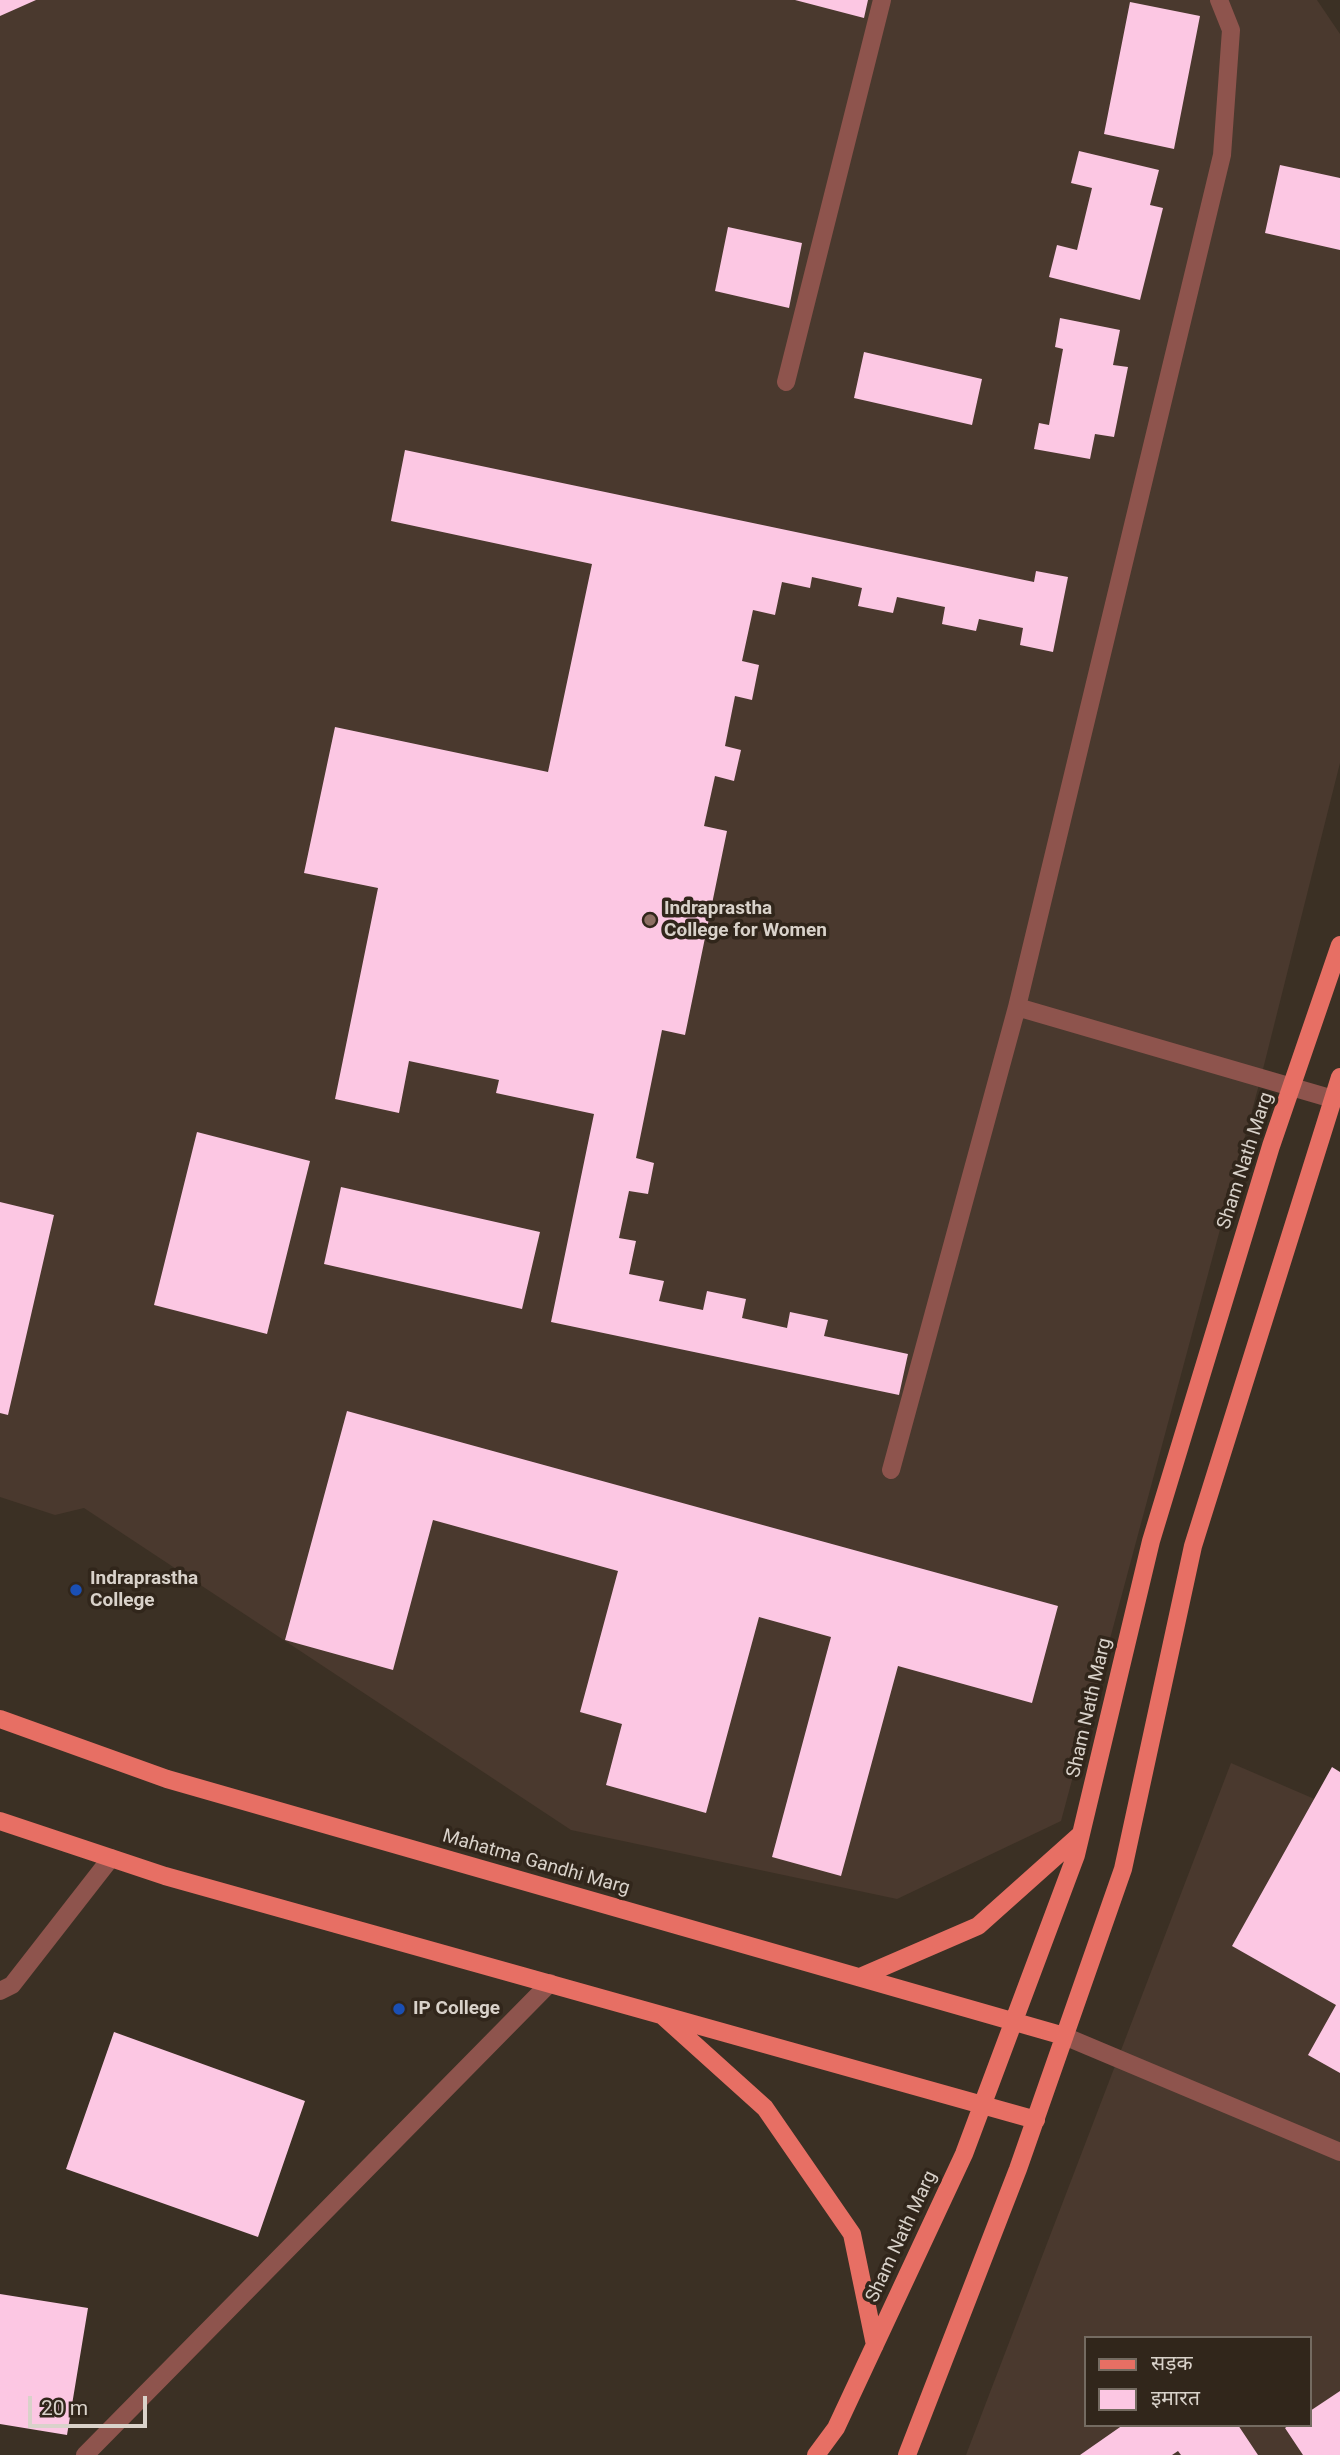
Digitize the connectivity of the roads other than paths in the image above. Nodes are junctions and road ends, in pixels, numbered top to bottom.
1 (882, 0) edge
2 (1219, 0) edge
3 (786, 382) dead end
4 (1340, 945) edge
5 (1017, 1007) junction
6 (1340, 1077) edge
7 (1292, 1086) junction
8 (1333, 1099) junction
9 (891, 1470) dead end
10 (0, 1719) edge
11 (0, 1821) edge
12 (1081, 1834) junction
13 (111, 1858) junction
14 (860, 1978) junction
15 (550, 1983) junction
16 (0, 1991) edge
17 (661, 2015) junction
18 (1013, 2022) junction
19 (1065, 2036) junction
20 (982, 2105) junction
21 (1036, 2120) junction
22 (1340, 2152) edge
23 (875, 2345) junction
24 (85, 2455) edge
25 (816, 2455) edge
26 (907, 2455) edge

1 - 3 street
2 - 5 street
4 - 7 main road, Sham Nath Marg
5 - 7 street
5 - 9 street
6 - 8 main road
7 - 8 street
7 - 12 main road, Sham Nath Marg
8 - 19 main road
10 - 14 main road, Mahatma Gandhi Marg
11 - 13 main road
12 - 14 main road
12 - 18 main road, Sham Nath Marg
13 - 15 main road
13 - 16 street
14 - 18 main road, Mahatma Gandhi Marg
15 - 17 main road
15 - 24 street
17 - 20 main road
17 - 23 main road
18 - 19 main road, Mahatma Gandhi Marg
18 - 20 main road, Sham Nath Marg
19 - 21 main road
19 - 22 street
20 - 21 main road
20 - 23 main road, Sham Nath Marg
21 - 26 main road
23 - 25 main road, Sham Nath Marg

